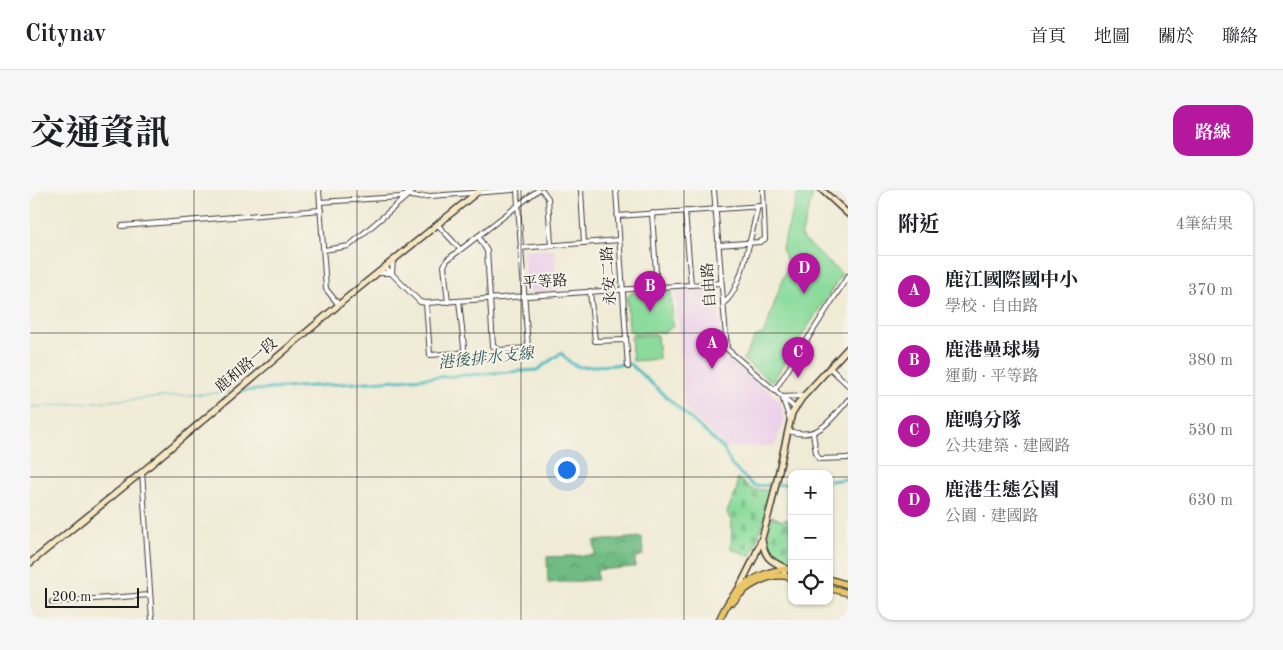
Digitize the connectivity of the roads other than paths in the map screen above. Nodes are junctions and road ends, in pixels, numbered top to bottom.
1 (320, 190) edge
2 (414, 190) edge
3 (515, 190) edge
4 (538, 190) edge
5 (542, 190) edge
6 (581, 190) edge
7 (616, 190) edge
8 (714, 190) edge
9 (762, 190) edge
10 (822, 190) edge
11 (479, 191) edge
12 (408, 192) edge
13 (320, 202) junction
14 (518, 205) junction
15 (760, 206) junction
16 (716, 209) junction
17 (321, 210) junction
18 (685, 211) junction
19 (652, 213) junction
20 (848, 214) edge
21 (617, 216) junction
22 (437, 224) junction
23 (122, 226) dead end
24 (478, 236) junction
25 (619, 240) junction
26 (584, 243) junction
27 (749, 243) junction
28 (551, 245) junction
29 (718, 245) junction
30 (520, 248) junction
31 (460, 249) junction
32 (324, 250) junction
33 (393, 260) junction
34 (385, 267) junction
35 (378, 273) junction
36 (392, 274) junction
37 (848, 276) edge
38 (721, 282) junction
39 (691, 285) junction
40 (657, 287) junction
41 (623, 289) junction
42 (590, 292) junction
43 (524, 296) junction
44 (490, 298) junction
45 (459, 301) junction
46 (448, 302) junction
47 (426, 303) junction
48 (723, 303) junction
49 (339, 305) junction
50 (626, 340) junction
51 (848, 348) edge
52 (628, 367) dead end
53 (830, 368) junction
54 (848, 385) edge
55 (775, 390) junction
56 (803, 396) junction
57 (782, 397) junction
58 (848, 400) edge
59 (794, 408) junction
60 (790, 420) junction
61 (789, 432) junction
62 (813, 433) junction
63 (848, 458) edge
64 (142, 472) junction
65 (762, 538) junction
66 (30, 562) edge
67 (787, 571) edge
68 (833, 580) edge
69 (848, 585) edge
70 (833, 589) edge
71 (740, 591) junction
72 (848, 594) edge
73 (150, 595) junction
74 (52, 602) dead end
75 (152, 620) edge
76 (721, 620) edge

1 - 13 street
2 - 12 street
3 - 11 street
3 - 14 street
4 - 14 street
5 - 28 street
6 - 26 street
7 - 21 street, 永安二路
8 - 16 street, 自由路
9 - 15 street
10 - 20 main road
11 - 12 street
11 - 22 main road, 鹿和路一段
12 - 13 street
12 - 32 street
13 - 17 street
14 - 24 street
14 - 30 street
15 - 16 street
15 - 27 street
15 - 27 street
16 - 18 street
16 - 29 street, 自由路
17 - 23 street
17 - 32 street
18 - 19 street
18 - 39 street
19 - 21 street
19 - 40 street
21 - 25 street, 永安二路
22 - 31 street
22 - 33 main road, 鹿和路一段
24 - 31 street
24 - 44 street
25 - 26 street
25 - 41 street, 永安二路
26 - 28 street
27 - 29 street
27 - 48 street
28 - 30 street
29 - 38 street, 自由路
30 - 43 street
31 - 46 street
32 - 49 street
33 - 34 main road, 鹿和路一段
33 - 36 street
34 - 35 main road, 鹿和路一段
34 - 36 street
35 - 36 street
35 - 49 main road, 鹿和路一段
36 - 47 street
37 - 55 street
38 - 39 street, 平等路
38 - 48 street, 自由路
39 - 40 street, 平等路
40 - 41 street, 平等路
41 - 42 street, 平等路
41 - 50 street, 永安二路
42 - 43 street, 平等路
42 - 50 street
43 - 44 street, 平等路
43 - 44 street
44 - 45 street, 平等路
45 - 46 street, 平等路
45 - 47 street
46 - 47 street, 平等路
48 - 55 street, 自由路
49 - 64 main road, 鹿和路一段
50 - 52 street, 永安二路
51 - 53 main road
53 - 54 street
53 - 56 main road
55 - 57 street, 自由路
56 - 57 street
56 - 59 main road
57 - 59 street, 自由路
57 - 60 street
58 - 62 street
59 - 60 main road
60 - 61 main road
61 - 62 street
61 - 65 main road
62 - 63 street
64 - 66 main road, 鹿和路一段
64 - 73 street
65 - 67 main road
65 - 71 main road
67 - 71 main road
68 - 69 main road
70 - 72 main road
71 - 76 main road
73 - 74 street
73 - 75 street

